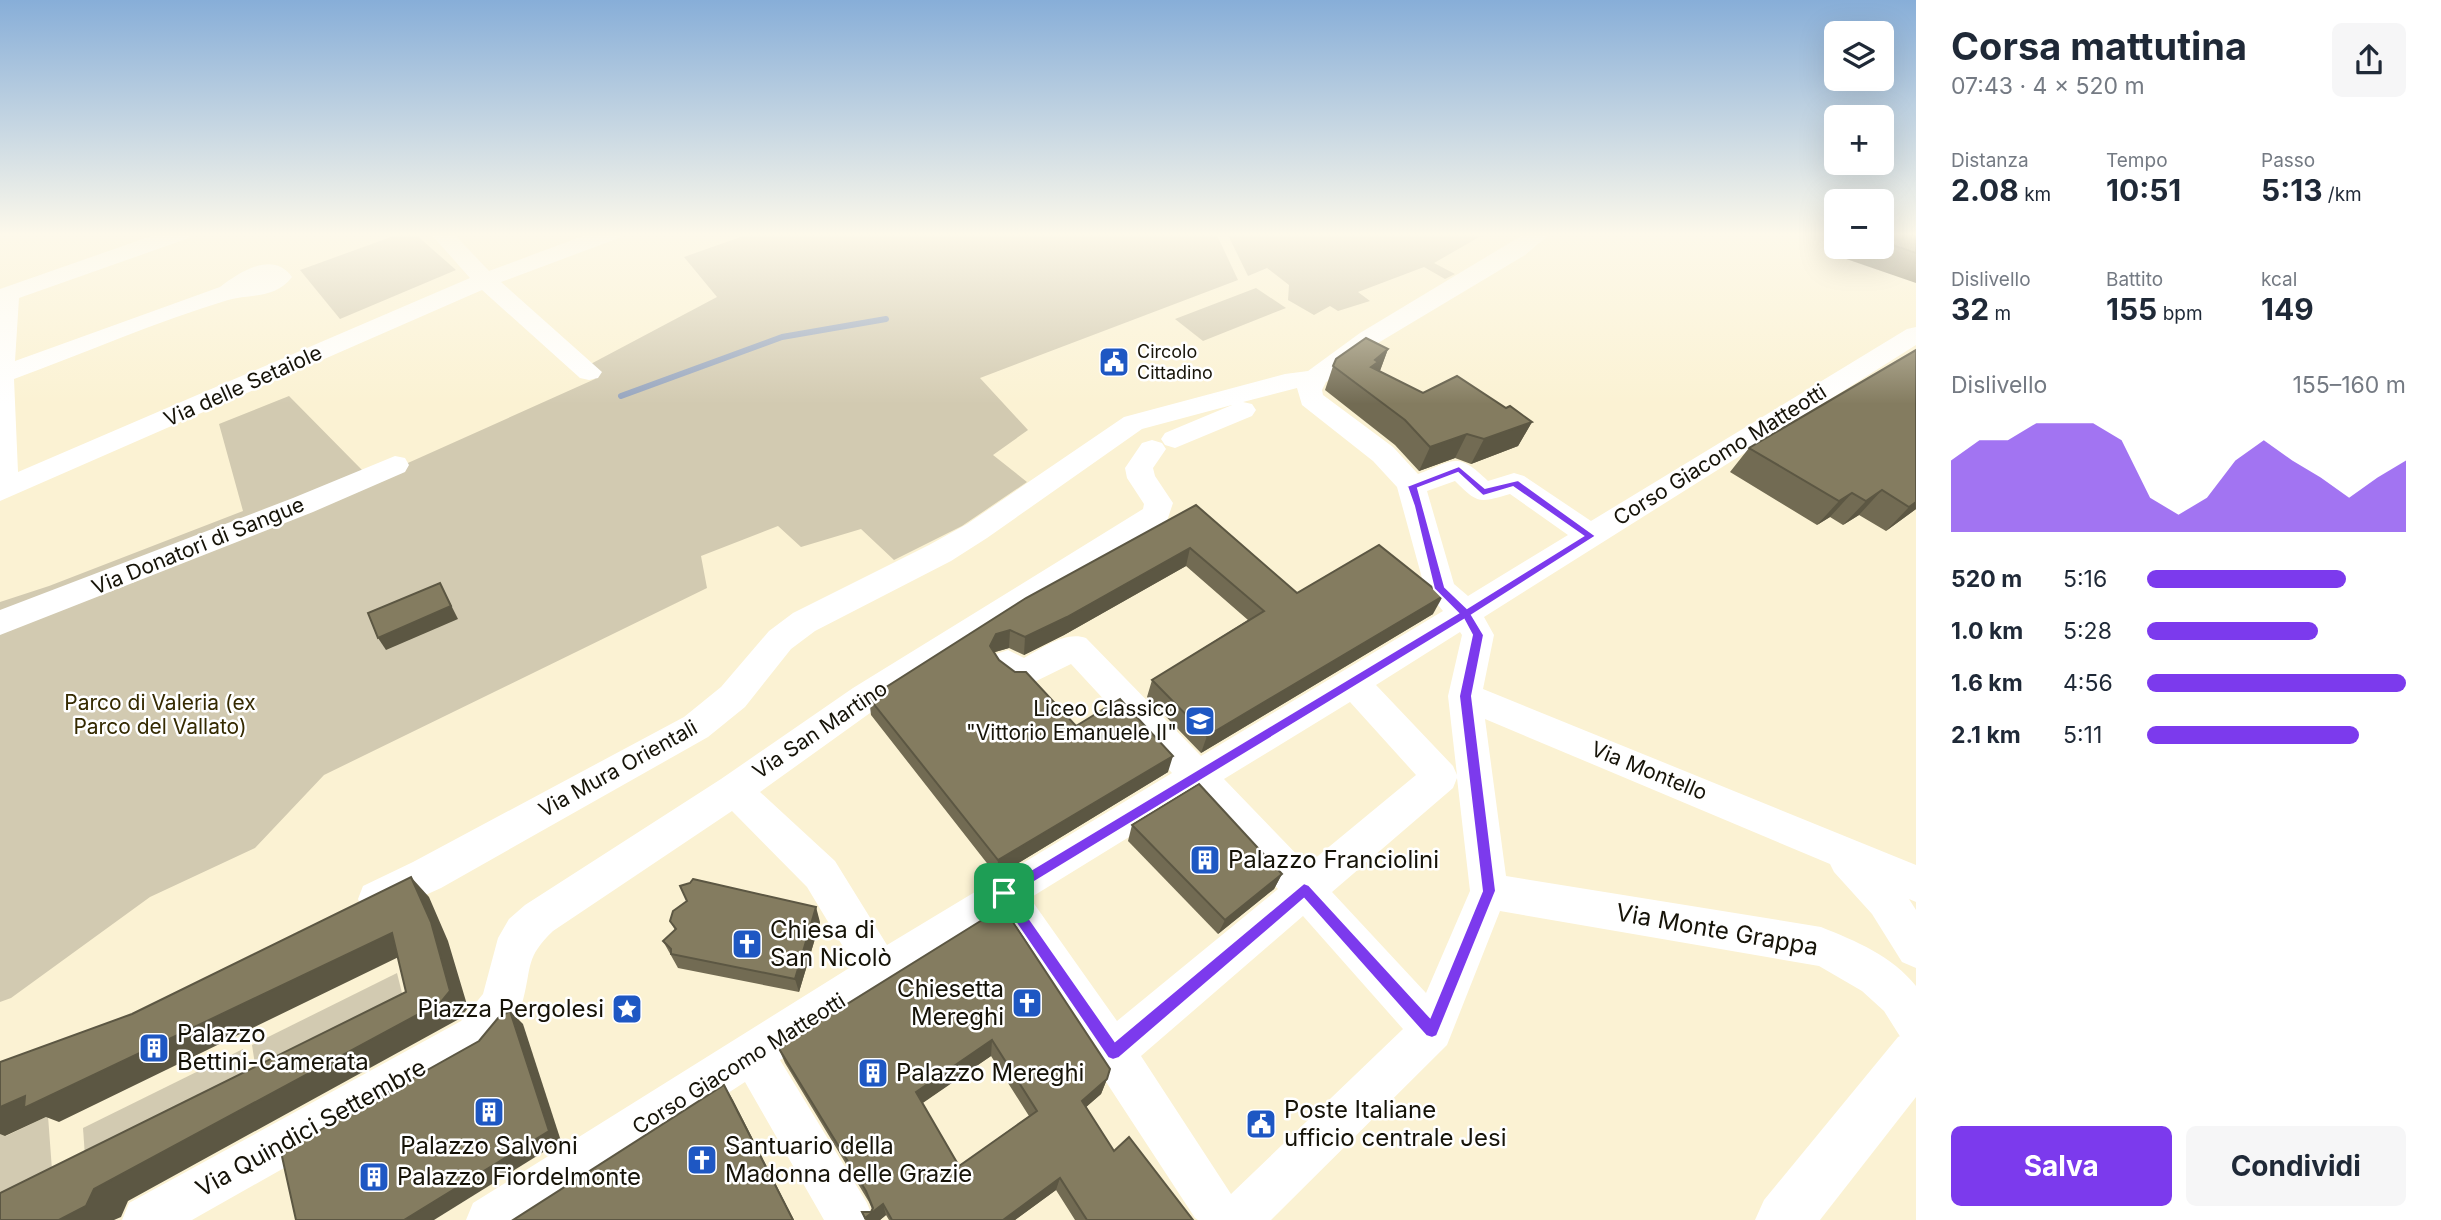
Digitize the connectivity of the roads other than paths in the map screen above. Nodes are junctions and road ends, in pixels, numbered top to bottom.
1 (462, 290) edge
2 (496, 290) edge
3 (1444, 290) edge
4 (228, 292) dead end
5 (4, 295) edge
6 (1916, 334) edge
7 (589, 372) dead end
8 (1, 374) edge
9 (1313, 388) junction
10 (395, 465) dead end
11 (1412, 486) junction
12 (2, 490) edge
13 (1591, 536) junction
14 (1466, 614) junction
15 (0, 623) edge
16 (1008, 663) edge
17 (1353, 683) junction
18 (1465, 696) junction
19 (1198, 777) junction
20 (734, 790) junction
21 (1833, 847) junction
22 (1916, 884) edge
23 (1304, 890) junction
24 (1489, 891) junction
25 (1004, 893) junction
26 (354, 911) edge
27 (1916, 948) edge
28 (881, 973) junction
29 (1916, 1023) edge
30 (1432, 1030) junction
31 (477, 1036) joint
32 (1113, 1052) junction
33 (753, 1055) junction
34 (1916, 1055) edge
35 (1224, 1211) edge
36 (146, 1220) edge
37 (491, 1220) edge
38 (850, 1220) edge
39 (1784, 1220) edge

1 - 12 street, Via delle Setaiole
2 - 7 street
3 - 9 street
4 - 8 street
5 - 8 street
6 - 13 street, Corso Giacomo Matteotti
8 - 12 street
9 - 11 street
9 - 20 street, Via San Martino
9 - 26 street, Via Mura Orientali
10 - 15 street, Via Donatori di Sangue
11 - 13 street
11 - 14 street
13 - 14 street, Corso Giacomo Matteotti
14 - 17 street, Corso Giacomo Matteotti
14 - 18 street
16 - 19 street
17 - 19 street, Corso Giacomo Matteotti
17 - 23 street
18 - 21 street, Via Montello
18 - 24 street
19 - 23 street
19 - 25 street, Corso Giacomo Matteotti
20 - 28 street
20 - 31 street, Via San Martino
21 - 22 street, Via Montello
21 - 27 street, Via Montello
23 - 30 street
23 - 32 street
24 - 29 street, Via Monte Grappa
24 - 30 street
25 - 28 street, Corso Giacomo Matteotti
25 - 32 street
28 - 33 street, Corso Giacomo Matteotti
30 - 35 street
31 - 36 street, Via Quindici Settembre
32 - 35 street
33 - 37 street, Corso Giacomo Matteotti
33 - 38 street
34 - 39 main road

